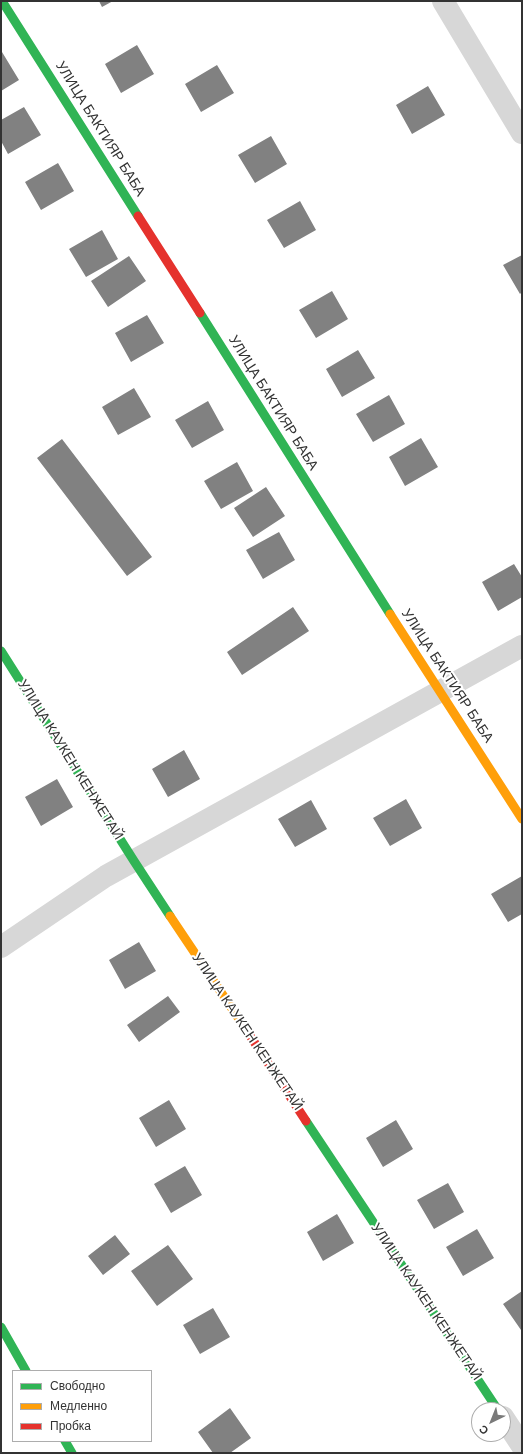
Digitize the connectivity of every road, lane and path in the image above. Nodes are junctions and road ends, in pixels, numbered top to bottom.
1 (2, 1) edge
2 (443, 1) edge
3 (522, 133) edge
4 (522, 646) edge
5 (1, 651) edge
6 (440, 692) junction
7 (522, 819) edge
8 (134, 861) junction
9 (1, 947) edge
10 (1, 1327) edge
11 (25, 1370) edge
12 (493, 1402) edge
13 (511, 1429) edge
14 (66, 1442) edge
15 (522, 1446) edge
16 (72, 1453) edge

1 - 6 street, УЛИЦА БАКТИЯР БАБА
2 - 3 street
4 - 6 street
5 - 8 street, УЛИЦА КАУКЕН КЕНЖЕТАЙ
6 - 7 street, УЛИЦА БАКТИЯР БАБА
6 - 8 street
8 - 9 street
8 - 12 street, УЛИЦА КАУКЕН КЕНЖЕТАЙ
10 - 11 street
13 - 15 street
14 - 16 street

